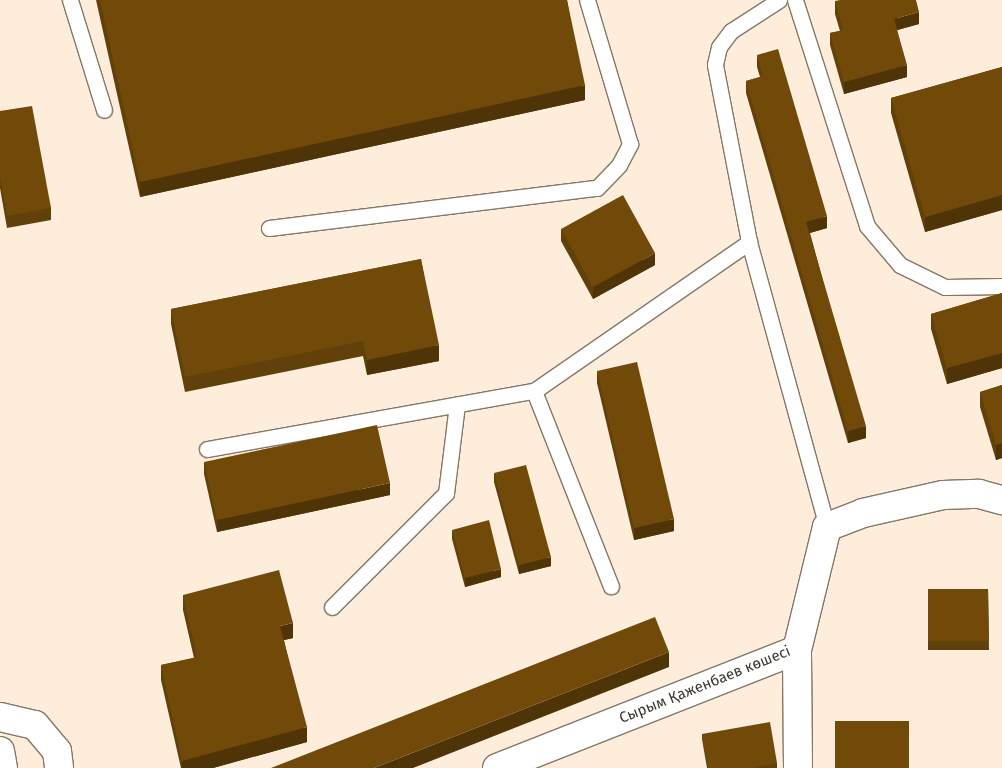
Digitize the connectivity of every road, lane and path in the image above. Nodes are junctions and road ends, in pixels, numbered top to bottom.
1 (70, 0) edge
2 (587, 0) edge
3 (779, 0) edge
4 (795, 0) edge
5 (104, 110) dead end
6 (269, 228) dead end
7 (749, 242) junction
8 (1002, 286) edge
9 (534, 391) junction
10 (457, 405) junction
11 (208, 449) dead end
12 (1002, 500) edge
13 (827, 527) junction
14 (611, 586) dead end
15 (332, 607) dead end
16 (797, 650) junction
17 (0, 717) edge
18 (0, 751) edge
19 (3, 768) edge
20 (60, 768) edge
21 (497, 768) edge
22 (798, 768) edge

1 - 5 lane
2 - 6 lane
3 - 7 lane
4 - 8 lane
7 - 9 lane
7 - 13 lane
9 - 10 lane
9 - 14 lane
10 - 11 lane
10 - 15 lane
12 - 13 street
13 - 16 street, Сырым Қаженбаев көшесі
16 - 21 street, Сырым Қаженбаев көшесі
16 - 22 street
17 - 20 street
18 - 19 street

